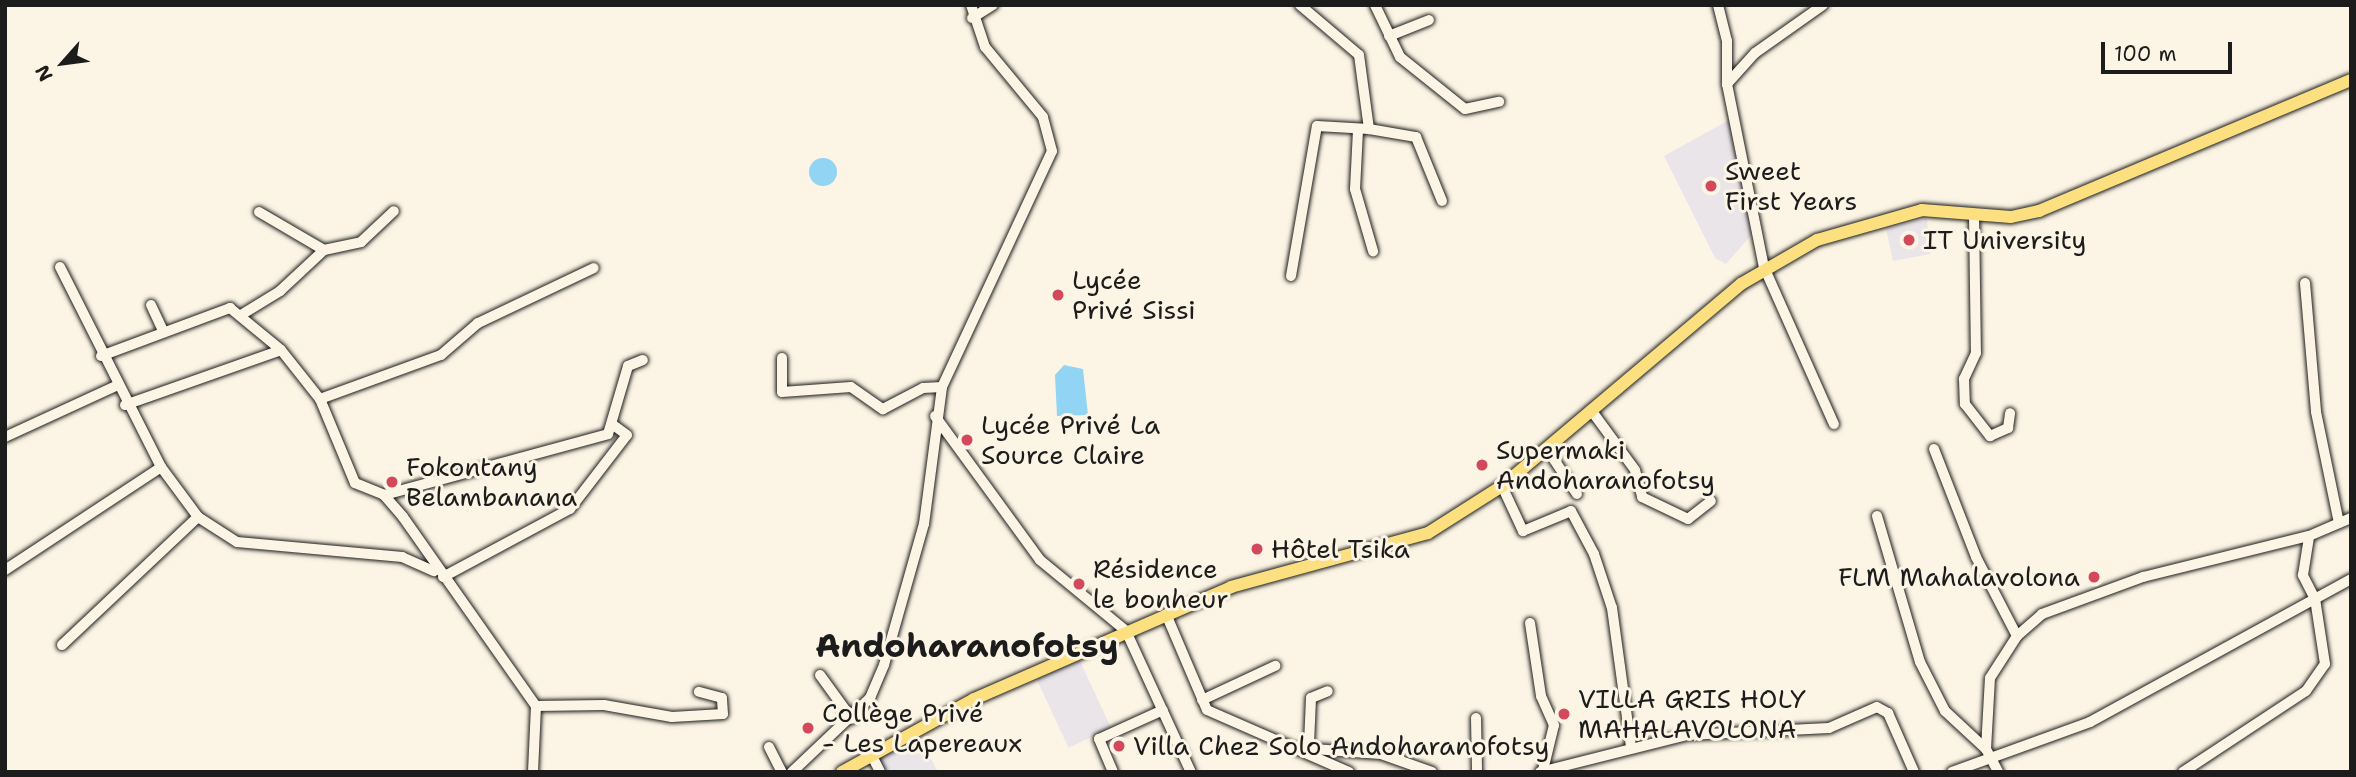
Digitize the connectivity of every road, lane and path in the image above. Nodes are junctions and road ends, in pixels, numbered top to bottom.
1 (973, 5) edge
2 (993, 5) edge
3 (1300, 5) edge
4 (1375, 5) edge
5 (1718, 5) edge
6 (1822, 5) edge
7 (972, 18) junction
8 (1429, 20) dead end
9 (1389, 36) junction
10 (2351, 80) edge
11 (1727, 84) junction
12 (1499, 102) dead end
13 (1364, 130) junction
14 (1442, 201) dead end
15 (394, 211) dead end
16 (259, 212) dead end
17 (1974, 215) junction
18 (324, 250) junction
19 (1373, 251) dead end
20 (60, 267) dead end
21 (1764, 267) junction
22 (594, 268) dead end
23 (1291, 276) dead end
24 (2305, 283) dead end
25 (151, 305) dead end
26 (241, 315) junction
27 (162, 329) junction
28 (281, 350) junction
29 (101, 356) junction
30 (782, 358) dead end
31 (643, 360) dead end
32 (116, 386) junction
33 (942, 387) junction
34 (320, 399) junction
35 (125, 405) junction
36 (1591, 410) junction
37 (2010, 413) dead end
38 (935, 416) junction
39 (1834, 424) dead end
40 (613, 425) junction
41 (5, 437) edge
42 (1547, 449) junction
43 (1934, 449) dead end
44 (161, 467) junction
45 (1502, 486) junction
46 (1577, 494) dead end
47 (384, 495) junction
48 (1711, 501) dead end
49 (1877, 516) dead end
50 (198, 517) junction
51 (2351, 518) edge
52 (2339, 523) junction
53 (2309, 536) junction
54 (5, 570) edge
55 (443, 577) junction
56 (2351, 579) edge
57 (2315, 599) junction
58 (1166, 614) junction
59 (1530, 623) dead end
60 (1126, 631) junction
61 (2017, 636) junction
62 (62, 645) dead end
63 (1275, 666) dead end
64 (820, 674) dead end
65 (1328, 691) dead end
66 (699, 692) dead end
67 (1202, 700) junction
68 (536, 706) junction
69 (1163, 710) junction
70 (1476, 718) dead end
71 (852, 719) junction
72 (1305, 746) junction
73 (1631, 746) junction
74 (769, 747) dead end
75 (1988, 751) junction
76 (871, 754) junction
77 (1542, 771) edge
78 (533, 772) edge
79 (782, 772) edge
80 (792, 772) edge
81 (842, 772) edge
82 (880, 772) edge
83 (1113, 772) edge
84 (1191, 772) edge
85 (1349, 772) edge
86 (1432, 772) edge
87 (1477, 772) edge
88 (1913, 772) edge
89 (1952, 772) edge
90 (1998, 772) edge
91 (2183, 772) edge

1 - 7 street
2 - 7 street
3 - 13 street
4 - 9 street
5 - 11 street
6 - 11 street
7 - 33 street
8 - 9 street
9 - 12 street
10 - 17 main road
11 - 21 street
13 - 14 street
13 - 19 street
13 - 23 street
15 - 18 street
16 - 18 street
17 - 21 main road
17 - 37 street
18 - 26 street
20 - 29 street
21 - 36 main road
21 - 39 street
22 - 34 street
24 - 52 street
25 - 27 street
26 - 27 street
26 - 28 street
27 - 29 street
28 - 34 street
28 - 35 street
29 - 32 street
30 - 33 street
31 - 40 street
32 - 35 street
32 - 41 street
33 - 38 street
34 - 47 street
35 - 44 street
36 - 42 main road
36 - 48 street
38 - 60 street
38 - 71 street
40 - 47 street
40 - 55 street
42 - 45 main road
42 - 46 street
43 - 61 street
44 - 50 street
44 - 54 street
45 - 58 main road
45 - 73 street
47 - 55 street
49 - 75 street
50 - 55 street
50 - 62 street
51 - 52 street
52 - 53 street
53 - 57 street
53 - 61 street
55 - 68 street
56 - 57 street
57 - 75 street
57 - 91 street
58 - 60 main road
58 - 67 street
59 - 77 street
60 - 69 street
60 - 76 main road
61 - 75 street
63 - 67 street
64 - 71 street
65 - 72 street
66 - 68 street
67 - 72 street
68 - 78 street
69 - 83 street
69 - 84 street
70 - 87 street
71 - 80 street
72 - 85 street
72 - 86 street
73 - 77 street
73 - 88 street
74 - 79 street
75 - 89 street
75 - 90 street
76 - 81 main road
76 - 82 street

